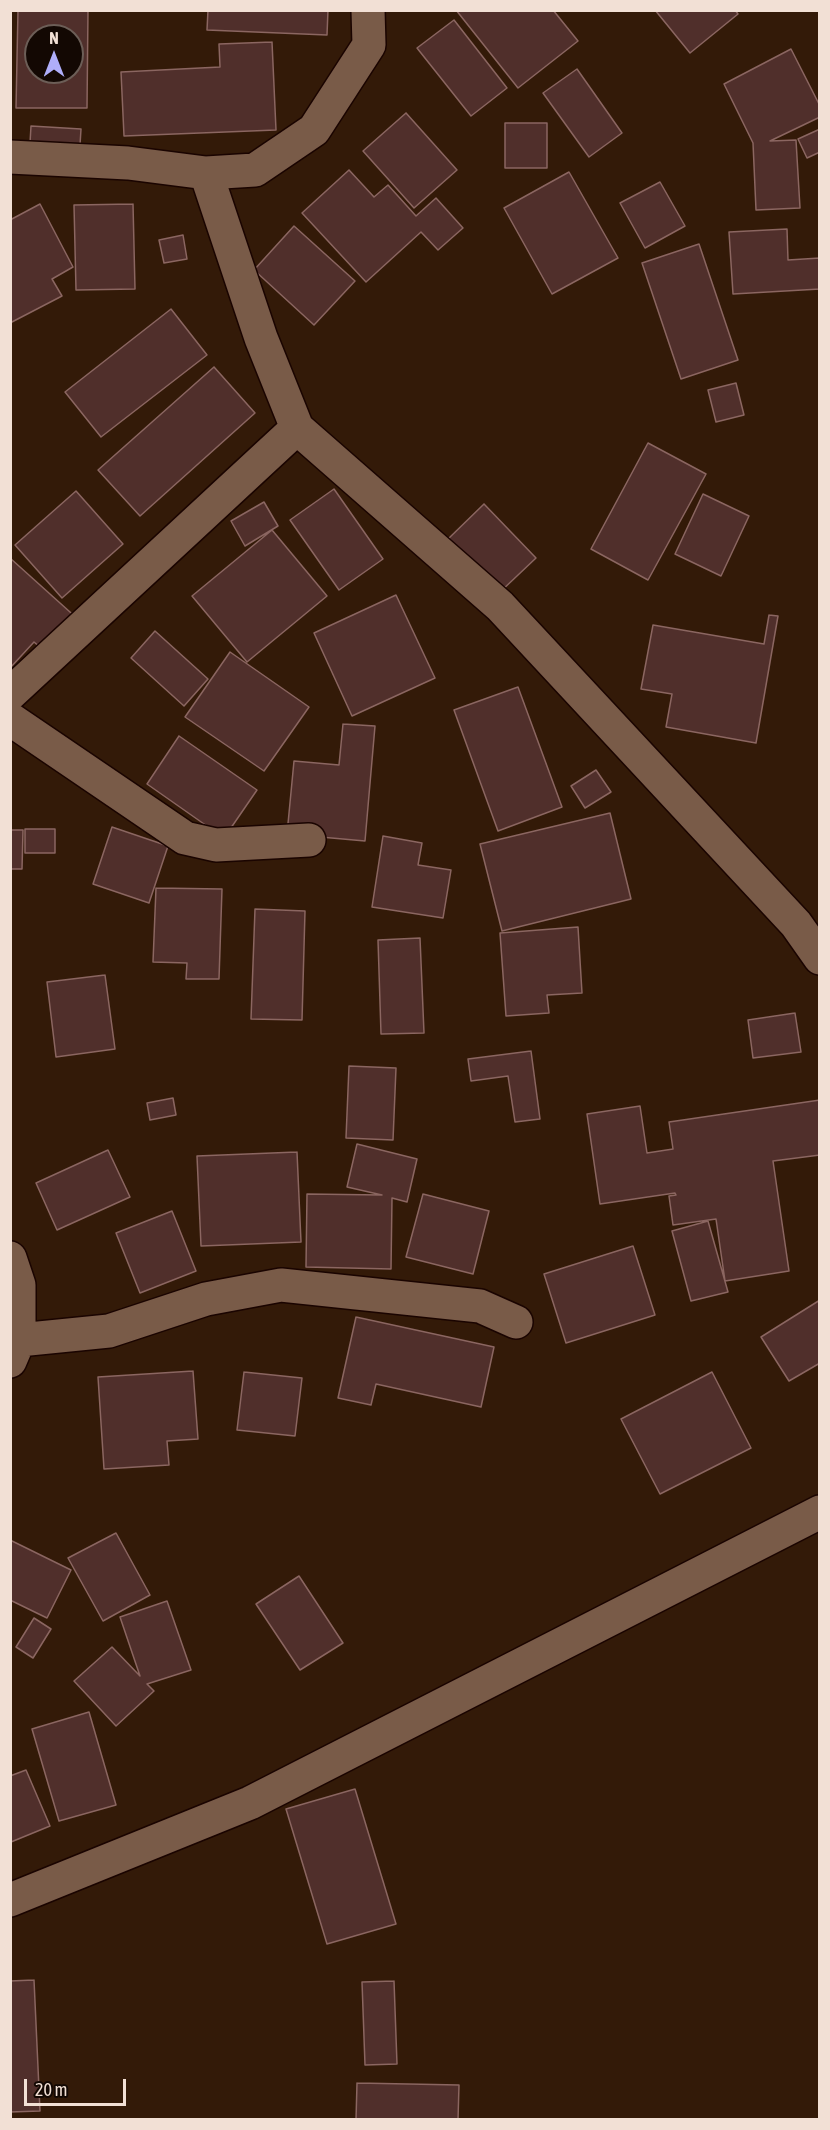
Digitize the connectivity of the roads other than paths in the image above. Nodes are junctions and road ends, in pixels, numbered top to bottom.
1 (368, 10) edge
2 (10, 157) edge
3 (206, 173) junction
4 (297, 428) junction
5 (10, 694) edge
6 (10, 719) edge
7 (309, 840) dead end
8 (819, 958) edge
9 (10, 1258) edge
10 (516, 1322) dead end
11 (15, 1351) edge
12 (819, 1512) edge
13 (10, 1900) edge

1 - 3 street
2 - 3 street
3 - 4 street
4 - 5 street
4 - 8 street
6 - 7 street
9 - 11 street
10 - 11 street
12 - 13 street

